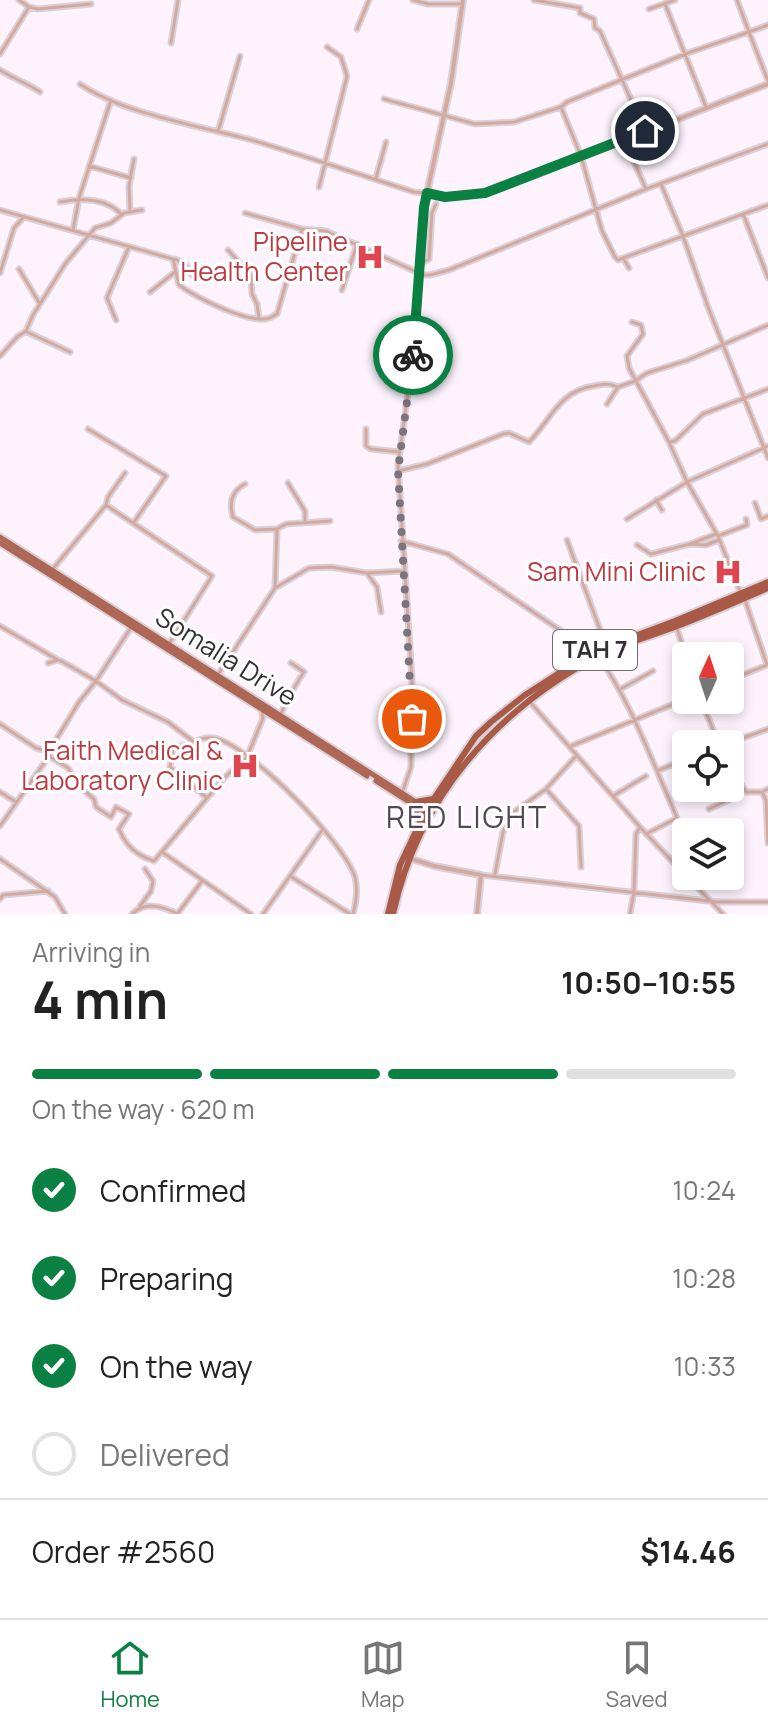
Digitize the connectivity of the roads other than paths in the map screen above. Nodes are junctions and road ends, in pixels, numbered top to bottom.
1 (19, 0) edge
2 (178, 0) edge
3 (369, 0) edge
4 (413, 0) edge
5 (534, 0) edge
6 (675, 0) edge
7 (737, 0) edge
8 (463, 2) edge
9 (91, 4) dead end
10 (665, 4) junction
11 (29, 7) junction
12 (649, 9) dead end
13 (768, 25) edge
14 (357, 29) dead end
15 (749, 32) junction
16 (171, 43) dead end
17 (327, 47) dead end
18 (0, 54) edge
19 (685, 54) junction
20 (240, 56) dead end
21 (0, 70) edge
22 (621, 80) junction
23 (768, 82) edge
24 (80, 84) dead end
25 (40, 92) dead end
26 (384, 99) dead end
27 (111, 100) junction
28 (561, 107) junction
29 (706, 107) junction
30 (443, 115) junction
31 (645, 131) junction
32 (218, 132) junction
33 (624, 139) junction
34 (386, 142) dead end
35 (768, 144) edge
36 (581, 156) junction
37 (134, 159) dead end
38 (325, 163) junction
39 (89, 166) junction
40 (131, 178) junction
41 (376, 178) junction
42 (661, 184) junction
43 (319, 187) dead end
44 (646, 189) junction
45 (427, 193) junction
46 (79, 198) junction
47 (60, 202) dead end
48 (436, 204) dead end
49 (768, 205) edge
50 (596, 209) junction
51 (0, 210) edge
52 (142, 210) dead end
53 (130, 211) junction
54 (245, 213) dead end
55 (121, 214) junction
56 (741, 215) junction
57 (23, 218) junction
58 (302, 229) junction
59 (73, 230) junction
60 (91, 236) junction
61 (683, 236) junction
62 (357, 244) junction
63 (129, 247) junction
64 (228, 250) dead end
65 (623, 258) junction
66 (173, 259) junction
67 (420, 264) junction
68 (766, 265) edge
69 (629, 268) dead end
70 (19, 269) dead end
71 (176, 271) junction
72 (0, 273) edge
73 (419, 274) junction
74 (192, 275) dead end
75 (768, 278) edge
76 (342, 290) dead end
77 (150, 292) dead end
78 (40, 304) junction
79 (259, 318) junction
80 (116, 320) dead end
81 (632, 322) dead end
82 (768, 325) edge
83 (26, 331) junction
84 (724, 344) junction
85 (70, 352) dead end
86 (0, 356) edge
87 (635, 381) junction
88 (618, 387) junction
89 (768, 389) edge
90 (744, 397) junction
91 (607, 404) dead end
92 (88, 429) dead end
93 (366, 429) dead end
94 (669, 442) junction
95 (766, 447) edge
96 (400, 452) junction
97 (768, 458) edge
98 (398, 471) junction
99 (125, 473) dead end
100 (687, 482) junction
101 (288, 483) dead end
102 (245, 484) dead end
103 (656, 500) junction
104 (755, 503) dead end
105 (106, 505) junction
106 (662, 510) dead end
107 (767, 516) edge
108 (627, 519) dead end
109 (746, 519) dead end
110 (305, 521) junction
111 (330, 521) dead end
112 (134, 522) junction
113 (768, 524) edge
114 (277, 529) junction
115 (718, 537) junction
116 (0, 540) edge
117 (567, 540) dead end
118 (401, 541) junction
119 (637, 545) dead end
120 (52, 570) junction
121 (404, 571) junction
122 (367, 573) junction
123 (768, 582) edge
124 (275, 588) junction
125 (768, 588) edge
126 (742, 596) junction
127 (381, 612) dead end
128 (0, 626) edge
129 (132, 626) junction
130 (676, 626) junction
131 (681, 642) edge
132 (169, 645) junction
133 (606, 646) junction
134 (595, 654) junction
135 (58, 660) junction
136 (48, 663) dead end
137 (291, 663) dead end
138 (768, 664) edge
139 (653, 671) dead end
140 (744, 674) edge
141 (216, 677) junction
142 (96, 681) junction
143 (619, 690) junction
144 (529, 701) junction
145 (672, 705) edge
146 (262, 708) junction
147 (280, 715) junction
148 (636, 722) junction
149 (0, 724) edge
150 (768, 729) edge
151 (744, 738) edge
152 (194, 742) junction
153 (570, 747) junction
154 (51, 748) junction
155 (173, 748) junction
156 (577, 755) junction
157 (49, 756) junction
158 (247, 757) junction
159 (131, 758) dead end
160 (672, 765) edge
161 (657, 771) junction
162 (646, 776) dead end
163 (546, 789) junction
164 (744, 789) edge
165 (768, 789) edge
166 (0, 792) edge
167 (762, 792) junction
168 (402, 795) junction
169 (613, 796) junction
170 (436, 797) junction
171 (208, 798) junction
172 (16, 802) junction
173 (724, 802) edge
174 (415, 804) junction
175 (709, 809) dead end
176 (428, 812) junction
177 (420, 822) junction
178 (0, 826) edge
179 (640, 827) junction
180 (323, 829) junction
181 (646, 834) junction
182 (768, 843) edge
183 (162, 852) junction
184 (409, 858) junction
185 (0, 859) edge
186 (672, 861) edge
187 (581, 867) dead end
188 (145, 869) dead end
189 (481, 875) junction
190 (290, 876) junction
191 (494, 876) junction
192 (202, 881) junction
193 (699, 890) edge
194 (48, 891) junction
195 (634, 892) junction
196 (0, 899) edge
197 (709, 900) junction
198 (768, 902) edge
199 (139, 907) junction
200 (65, 914) edge
201 (132, 914) edge
202 (178, 914) edge
203 (251, 914) edge
204 (263, 914) edge
205 (352, 914) edge
206 (390, 914) edge
207 (477, 914) edge
208 (630, 914) edge
209 (723, 914) edge

1 - 11 street
2 - 16 street
3 - 14 street
4 - 8 street
5 - 22 street
6 - 10 street
7 - 15 street
8 - 30 street
9 - 11 street
10 - 12 street
10 - 19 street
11 - 18 street
13 - 15 street
15 - 19 street
15 - 23 street
17 - 38 street
19 - 22 street
19 - 29 street
20 - 32 street
21 - 25 street
22 - 28 street
22 - 31 street
23 - 29 street
24 - 27 street
26 - 30 street
27 - 32 street
27 - 39 street
28 - 30 street
28 - 36 street
29 - 31 street
30 - 45 street
31 - 33 street
32 - 38 street
33 - 36 street
33 - 44 street
34 - 41 street
35 - 42 street
36 - 45 street
36 - 50 street
37 - 40 street
38 - 41 street
38 - 43 street
39 - 40 street
39 - 46 street
40 - 53 street
41 - 45 street
42 - 44 street
42 - 61 street
44 - 50 street
45 - 67 street
46 - 47 street
46 - 55 street
46 - 59 street
48 - 67 street
49 - 56 street
50 - 65 street
50 - 73 street
51 - 57 street
52 - 53 street
53 - 55 street
54 - 58 street
55 - 60 street
56 - 61 street
56 - 68 street
57 - 59 street
57 - 72 street
58 - 62 street
58 - 79 street
59 - 60 street
60 - 63 street
60 - 78 street
61 - 65 street
61 - 84 street
62 - 73 street
62 - 76 street
63 - 66 street
63 - 80 street
64 - 79 street
65 - 69 street
66 - 71 street
66 - 74 street
67 - 73 street
68 - 75 street
70 - 78 street
71 - 77 street
71 - 79 street
73 - 96 street
78 - 83 street
81 - 87 street
82 - 84 street
83 - 85 street
83 - 86 street
84 - 87 street
84 - 90 street
87 - 88 street
87 - 94 street
88 - 91 street
88 - 98 street
89 - 90 street
90 - 94 street
90 - 95 street
92 - 112 street
93 - 96 street
94 - 100 street
95 - 97 street
95 - 100 street
96 - 98 street
98 - 118 street
99 - 105 street
100 - 103 street
100 - 115 street
101 - 110 street
102 - 114 street
103 - 106 street
103 - 108 street
104 - 107 street
105 - 112 street
105 - 120 street
107 - 113 street
109 - 115 street
110 - 111 street
110 - 114 street
112 - 132 street
114 - 124 street
115 - 119 street
115 - 126 street
116 - 120 main road, Somalia Drive
116 - 129 main road, Somalia Drive
117 - 133 street
118 - 121 street
118 - 134 street
120 - 132 main road, Somalia Drive
121 - 122 street
121 - 168 street
122 - 124 street
122 - 127 street
123 - 126 highway, TAH 7
124 - 141 street
125 - 126 highway, TAH 7
126 - 130 highway, TAH 7
126 - 133 highway, TAH 7
126 - 138 street
128 - 135 street
129 - 141 main road, Somalia Drive
129 - 142 street
130 - 131 street
130 - 134 highway, TAH 7
132 - 141 main road, Somalia Drive
133 - 134 highway, TAH 7
134 - 143 street
134 - 144 highway, TAH 7
134 - 170 highway, TAH 7
135 - 136 street
135 - 142 street
137 - 147 street
138 - 140 street
139 - 143 street
141 - 146 main road, Somalia Drive
141 - 147 main road, Somalia Drive
142 - 152 street
142 - 154 street
143 - 148 street
144 - 153 street
144 - 176 highway, TAH 7
145 - 148 street
146 - 158 street
146 - 168 main road, Somalia Drive
147 - 168 main road, Somalia Drive
148 - 153 street
148 - 161 street
149 - 154 street
150 - 151 street
152 - 155 street
152 - 158 street
153 - 156 street
154 - 157 street
155 - 159 street
155 - 171 street
156 - 163 street
156 - 169 street
157 - 172 street
157 - 183 street
158 - 171 street
158 - 180 street
160 - 161 street
161 - 181 street
162 - 169 street
163 - 187 street
163 - 191 street
164 - 167 street
165 - 167 street
166 - 172 street
167 - 182 street
168 - 174 main road, Somalia Drive
169 - 179 street
170 - 174 highway
170 - 176 highway, TAH 7
171 - 183 street
172 - 178 street
173 - 175 street
174 - 176 main road, Somalia Drive
174 - 177 highway
176 - 177 highway, TAH 7
176 - 184 highway, TAH 7
177 - 206 highway, TAH 7
179 - 181 street
179 - 195 street
180 - 190 street
180 - 205 street
181 - 186 street
183 - 192 street
184 - 189 street
184 - 206 highway, TAH 7
185 - 194 street
188 - 199 street
189 - 191 street
189 - 207 street
190 - 204 street
190 - 205 street
191 - 195 street
192 - 202 street
192 - 203 street
193 - 197 street
194 - 196 street
194 - 200 street
195 - 197 street
195 - 208 street
197 - 198 street
197 - 209 street
199 - 201 street
199 - 202 street

